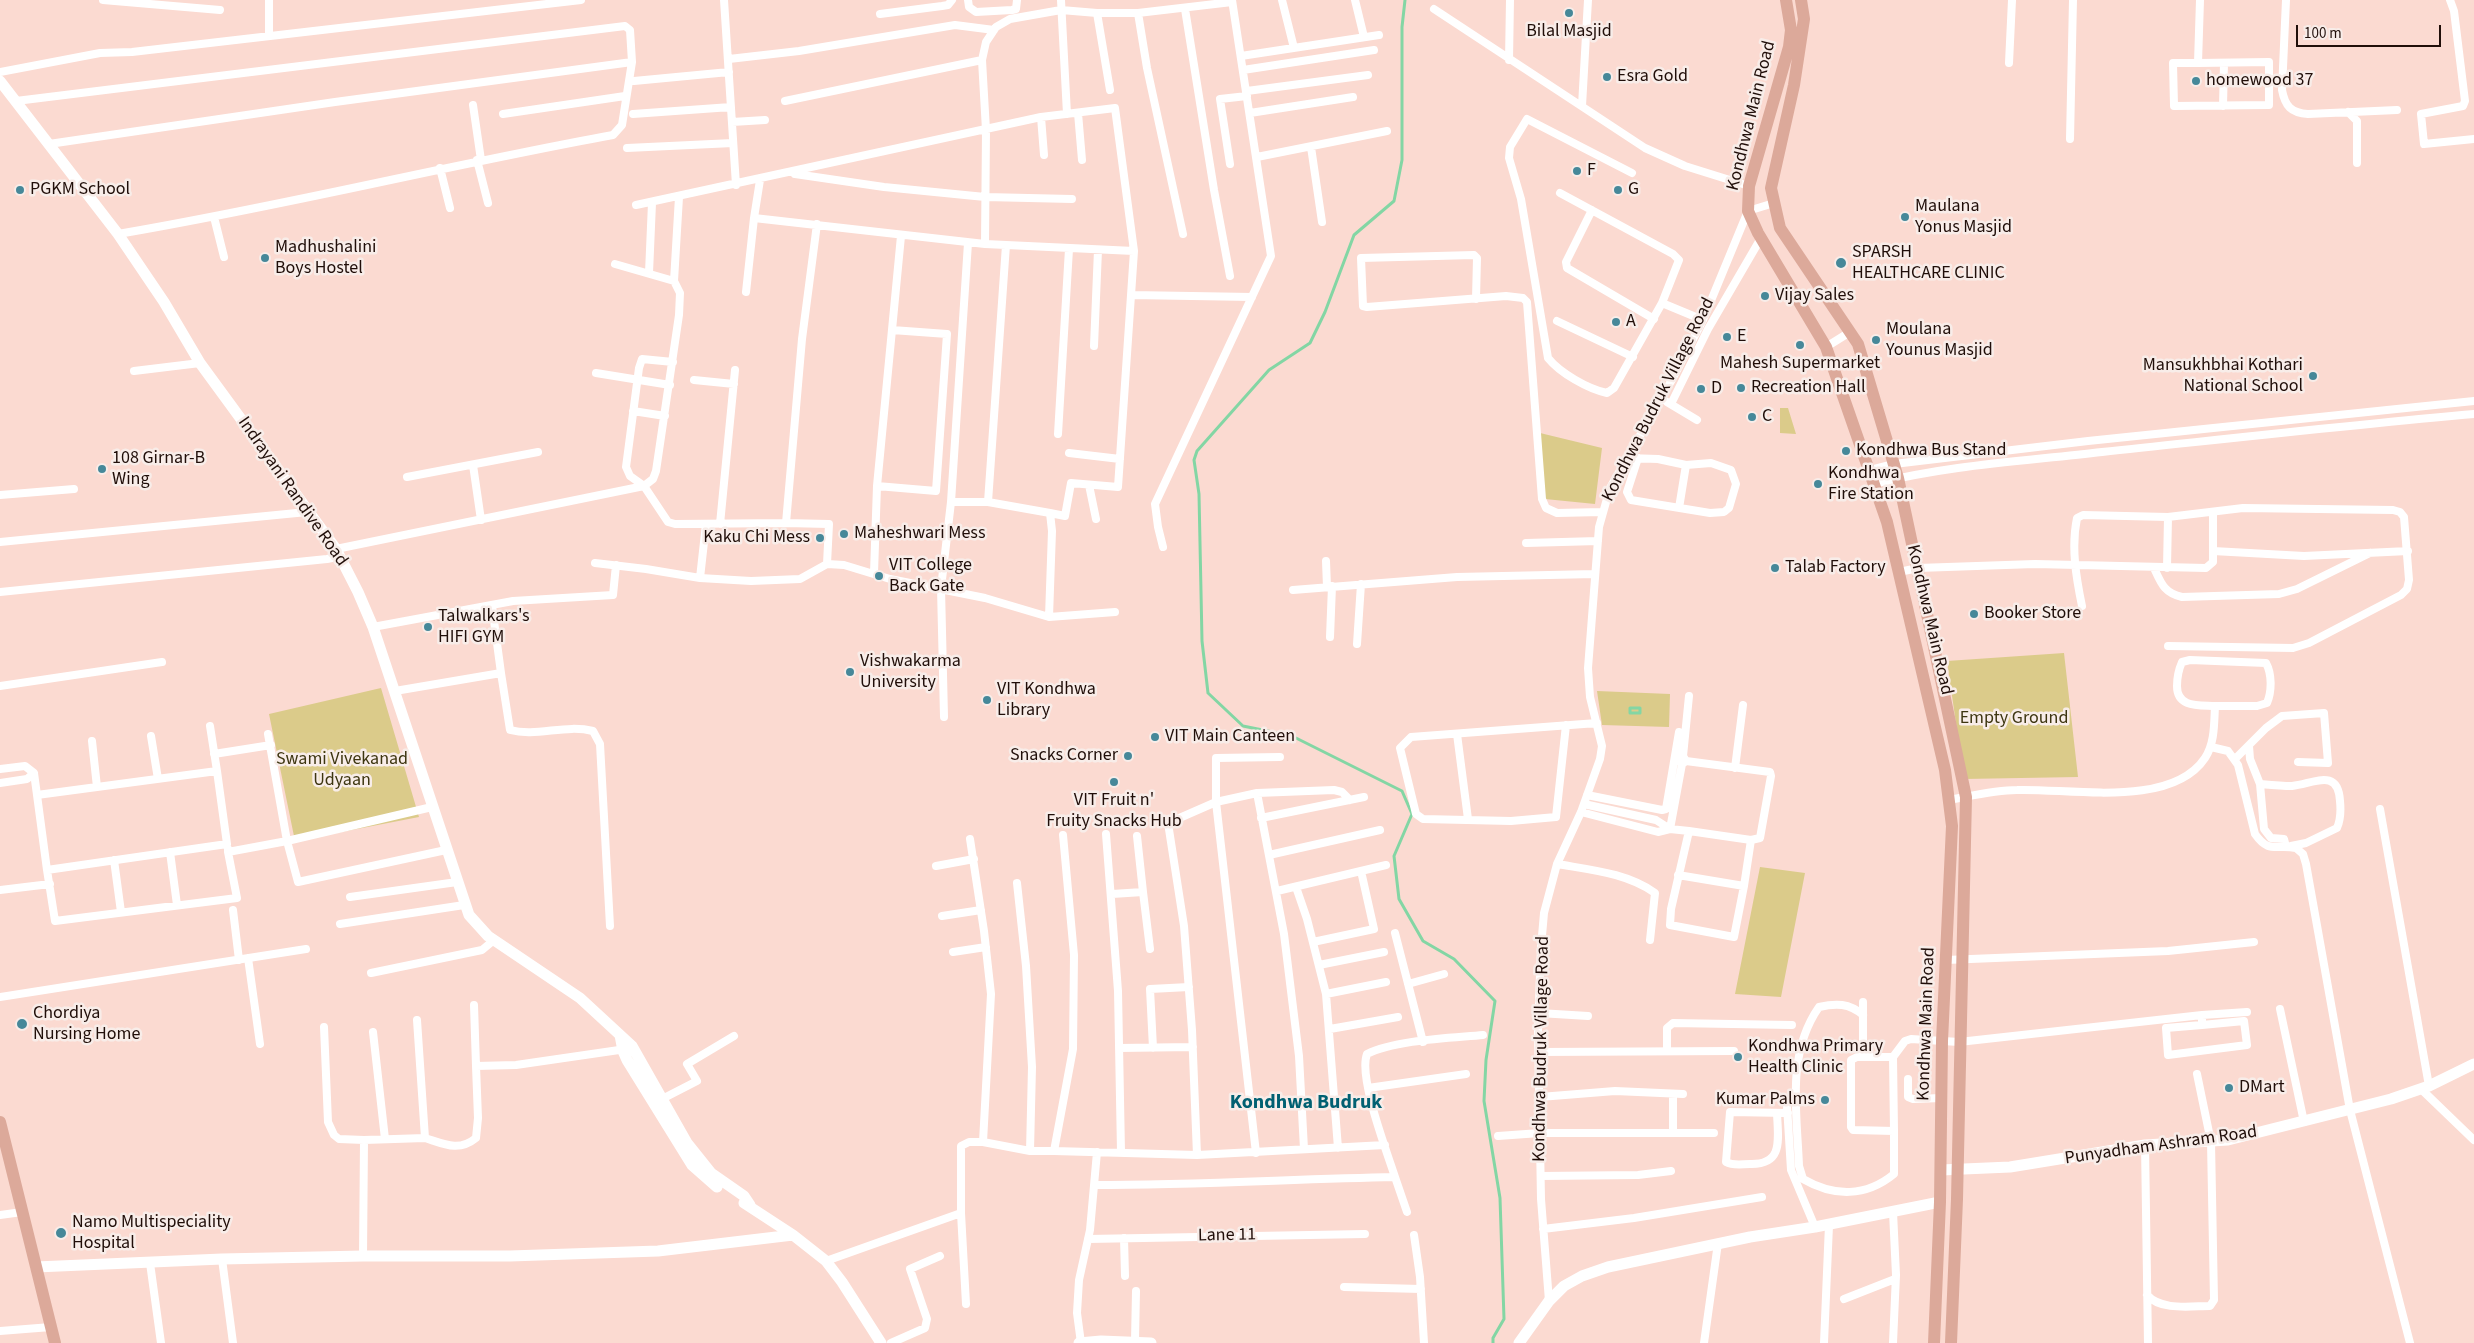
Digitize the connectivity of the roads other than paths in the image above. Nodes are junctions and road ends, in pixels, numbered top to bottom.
1 (103, 0) edge
2 (268, 0) edge
3 (581, 0) edge
4 (724, 0) edge
5 (952, 0) edge
6 (968, 0) edge
7 (1017, 0) edge
8 (1061, 0) edge
9 (1282, 0) edge
10 (1355, 0) edge
11 (1510, 0) edge
12 (1588, 0) edge
13 (1786, 0) edge
14 (1801, 0) edge
15 (2012, 0) edge
16 (2072, 0) edge
17 (2200, 0) edge
18 (2286, 0) edge
19 (2450, 0) edge
20 (1232, 1) edge
21 (535, 3) edge
22 (1185, 9) junction
23 (1434, 9) dead end
24 (220, 10) dead end
25 (1061, 10) junction
26 (1097, 13) junction
27 (880, 14) dead end
28 (1138, 14) junction
29 (994, 30) junction
30 (268, 35) junction
31 (1379, 35) dead end
32 (1364, 38) junction
33 (1294, 48) junction
34 (1374, 50) dead end
35 (1241, 56) junction
36 (729, 59) junction
37 (982, 60) junction
38 (1509, 60) junction
39 (632, 62) junction
40 (2009, 63) dead end
41 (2198, 63) junction
42 (2224, 63) junction
43 (1243, 70) junction
44 (0, 72) edge
45 (729, 72) junction
46 (1368, 75) dead end
47 (0, 81) edge
48 (634, 81) dead end
49 (1110, 90) dead end
50 (1247, 94) junction
51 (625, 96) junction
52 (1353, 97) dead end
53 (16, 101) junction
54 (785, 101) dead end
55 (473, 105) dead end
56 (1582, 106) junction
57 (2223, 106) junction
58 (731, 107) junction
59 (2397, 110) dead end
60 (2348, 112) junction
61 (1078, 113) junction
62 (1250, 113) junction
63 (503, 114) dead end
64 (633, 114) dead end
65 (1067, 114) junction
66 (1041, 117) junction
67 (765, 120) dead end
68 (732, 122) junction
69 (986, 130) junction
70 (1387, 131) dead end
71 (2070, 139) dead end
72 (2474, 139) edge
73 (733, 142) junction
74 (48, 144) junction
75 (1311, 146) junction
76 (627, 148) dead end
77 (1044, 155) dead end
78 (1257, 158) junction
79 (479, 160) junction
80 (1082, 160) dead end
81 (2357, 163) dead end
82 (1230, 164) dead end
83 (440, 168) junction
84 (790, 173) junction
85 (1632, 173) dead end
86 (760, 180) junction
87 (736, 185) junction
88 (1749, 186) junction
89 (1560, 192) dead end
90 (679, 197) junction
91 (985, 197) junction
92 (1072, 199) dead end
93 (488, 203) dead end
94 (652, 203) junction
95 (1774, 203) junction
96 (636, 205) dead end
97 (450, 208) dead end
98 (1592, 210) junction
99 (1748, 211) junction
100 (214, 217) junction
101 (754, 218) junction
102 (1322, 222) dead end
103 (817, 224) junction
104 (118, 234) junction
105 (1183, 234) dead end
106 (901, 236) junction
107 (1761, 238) junction
108 (968, 243) junction
109 (984, 244) junction
110 (1006, 245) junction
111 (1070, 249) junction
112 (1098, 250) junction
113 (1134, 251) junction
114 (224, 257) dead end
115 (615, 264) dead end
116 (649, 273) junction
117 (1230, 276) dead end
118 (674, 281) junction
119 (746, 292) dead end
120 (1131, 295) junction
121 (1252, 297) junction
122 (1476, 299) junction
123 (1662, 303) junction
124 (1654, 319) junction
125 (1703, 320) junction
126 (1557, 321) dead end
127 (892, 330) junction
128 (1850, 332) junction
129 (1094, 346) dead end
130 (1826, 347) junction
131 (1633, 357) junction
132 (673, 362) junction
133 (200, 363) junction
134 (736, 370) dead end
135 (134, 371) dead end
136 (596, 373) dead end
137 (638, 379) junction
138 (694, 380) dead end
139 (734, 384) junction
140 (670, 385) junction
141 (1661, 399) junction
142 (2474, 402) edge
143 (1671, 404) junction
144 (633, 411) junction
145 (2474, 414) edge
146 (666, 416) junction
147 (1697, 420) dead end
148 (1058, 434) dead end
149 (538, 452) dead end
150 (1069, 453) dead end
151 (1627, 458) junction
152 (1638, 458) junction
153 (1120, 459) junction
154 (473, 464) junction
155 (1894, 464) junction
156 (1686, 465) junction
157 (1870, 470) junction
158 (407, 477) dead end
159 (1898, 478) junction
160 (1089, 484) junction
161 (1874, 484) junction
162 (644, 486) junction
163 (877, 486) junction
164 (74, 490) dead end
165 (0, 495) edge
166 (951, 502) junction
167 (988, 502) junction
168 (1679, 508) junction
169 (307, 512) junction
170 (1602, 512) junction
171 (2212, 512) junction
172 (1050, 513) junction
173 (2168, 517) junction
174 (1096, 519) dead end
175 (481, 520) junction
176 (786, 523) junction
177 (706, 524) junction
178 (720, 524) junction
179 (1598, 541) junction
180 (0, 542) edge
181 (1526, 542) dead end
182 (1912, 544) junction
183 (1163, 547) dead end
184 (1894, 547) junction
185 (336, 549) junction
186 (2213, 551) junction
187 (2408, 551) junction
188 (2370, 553) junction
189 (1326, 561) dead end
190 (595, 563) dead end
191 (827, 564) junction
192 (2074, 564) junction
193 (616, 565) junction
194 (1918, 568) junction
195 (2154, 568) junction
196 (2167, 568) junction
197 (1899, 572) junction
198 (874, 573) junction
199 (1595, 574) junction
200 (700, 578) junction
201 (1361, 584) junction
202 (1330, 586) junction
203 (941, 588) junction
204 (1293, 590) dead end
205 (0, 592) edge
206 (492, 606) junction
207 (2082, 606) dead end
208 (1115, 612) dead end
209 (1048, 617) junction
210 (373, 627) junction
211 (1330, 637) dead end
212 (1357, 644) dead end
213 (2168, 646) dead end
214 (162, 662) dead end
215 (501, 673) junction
216 (0, 686) edge
217 (395, 691) junction
218 (1690, 696) dead end
219 (1744, 705) dead end
220 (2215, 706) junction
221 (944, 717) dead end
222 (1597, 723) junction
223 (1566, 725) junction
224 (210, 726) dead end
225 (1679, 732) dead end
226 (268, 734) dead end
227 (1456, 734) junction
228 (151, 736) dead end
229 (92, 741) dead end
230 (271, 745) junction
231 (2249, 746) junction
232 (2211, 747) junction
233 (214, 754) junction
234 (1280, 758) dead end
235 (2235, 759) junction
236 (1681, 760) junction
237 (2298, 762) dead end
238 (1736, 768) junction
239 (0, 769) edge
240 (217, 771) junction
241 (34, 773) junction
242 (158, 779) junction
243 (0, 783) edge
244 (2260, 784) junction
245 (97, 787) junction
246 (1257, 793) junction
247 (37, 795) junction
248 (1587, 795) junction
249 (1364, 797) dead end
250 (1966, 797) junction
251 (1350, 800) junction
252 (1949, 800) junction
253 (1216, 802) junction
254 (1584, 804) junction
255 (432, 807) junction
256 (2380, 809) dead end
257 (1581, 812) junction
258 (1261, 818) junction
259 (1468, 819) junction
260 (1670, 829) junction
261 (1380, 830) dead end
262 (1689, 832) junction
263 (1106, 834) dead end
264 (1063, 835) dead end
265 (1137, 836) dead end
266 (970, 839) dead end
267 (1751, 840) junction
268 (287, 841) junction
269 (2287, 847) junction
270 (228, 848) junction
271 (446, 850) junction
272 (170, 852) junction
273 (1268, 855) junction
274 (974, 858) junction
275 (114, 860) junction
276 (1557, 864) junction
277 (1386, 865) dead end
278 (936, 866) dead end
279 (47, 870) junction
280 (1361, 871) junction
281 (1678, 875) junction
282 (456, 882) junction
283 (1017, 883) dead end
284 (50, 884) junction
285 (1744, 886) junction
286 (1296, 887) junction
287 (0, 890) edge
288 (1277, 891) junction
289 (1143, 892) junction
290 (1112, 894) junction
291 (350, 896) dead end
292 (177, 905) junction
293 (464, 905) junction
294 (233, 910) dead end
295 (981, 910) junction
296 (120, 912) junction
297 (942, 916) dead end
298 (340, 924) dead end
299 (610, 926) dead end
300 (1395, 933) dead end
301 (494, 940) junction
302 (1650, 940) dead end
303 (1313, 942) junction
304 (2254, 942) dead end
305 (986, 947) junction
306 (306, 949) dead end
307 (1150, 949) dead end
308 (954, 952) dead end
309 (1384, 952) dead end
310 (248, 958) junction
311 (240, 960) junction
312 (1946, 960) junction
313 (1963, 961) junction
314 (1319, 965) junction
315 (371, 973) dead end
316 (1444, 974) dead end
317 (1386, 982) dead end
318 (1408, 984) junction
319 (1189, 987) junction
320 (1326, 994) junction
321 (0, 997) edge
322 (1862, 1002) dead end
323 (474, 1005) dead end
324 (2280, 1009) dead end
325 (2247, 1012) dead end
326 (1539, 1014) junction
327 (1862, 1015) junction
328 (2202, 1015) junction
329 (1588, 1016) dead end
330 (1398, 1017) dead end
331 (417, 1020) dead end
332 (1792, 1025) dead end
333 (2202, 1025) junction
334 (324, 1027) dead end
335 (1330, 1029) junction
336 (373, 1032) dead end
337 (1482, 1035) dead end
338 (734, 1036) dead end
339 (1942, 1041) junction
340 (1423, 1042) junction
341 (1959, 1042) junction
342 (260, 1044) dead end
343 (1192, 1047) junction
344 (627, 1048) junction
345 (1119, 1048) junction
346 (1153, 1048) junction
347 (1668, 1051) junction
348 (1734, 1051) dead end
349 (1539, 1052) junction
350 (1863, 1056) junction
351 (1893, 1057) junction
352 (2474, 1064) edge
353 (476, 1066) junction
354 (1466, 1074) dead end
355 (2197, 1074) dead end
356 (1908, 1079) dead end
357 (1368, 1088) junction
358 (2425, 1088) junction
359 (1673, 1094) junction
360 (1683, 1094) dead end
361 (1540, 1097) junction
362 (1942, 1098) junction
363 (662, 1099) junction
364 (2350, 1110) junction
365 (1777, 1113) junction
366 (0, 1122) edge
367 (2304, 1122) junction
368 (1894, 1130) junction
369 (1540, 1133) junction
370 (1672, 1133) junction
371 (1714, 1133) dead end
372 (1498, 1136) dead end
373 (425, 1138) junction
374 (384, 1139) junction
375 (364, 1140) junction
376 (2474, 1140) edge
377 (983, 1142) junction
378 (2211, 1142) junction
379 (1386, 1145) junction
380 (2145, 1145) junction
381 (1338, 1148) junction
382 (1304, 1149) junction
383 (1030, 1151) junction
384 (1054, 1151) junction
385 (1097, 1152) junction
386 (1121, 1152) junction
387 (1256, 1153) junction
388 (1197, 1155) junction
389 (1957, 1169) junction
390 (1941, 1170) junction
391 (1671, 1171) dead end
392 (1541, 1176) junction
393 (1395, 1178) junction
394 (1094, 1184) junction
395 (1762, 1197) dead end
396 (1940, 1202) junction
397 (750, 1205) junction
398 (22, 1212) junction
399 (1407, 1212) dead end
400 (1893, 1212) junction
401 (960, 1213) junction
402 (0, 1215) edge
403 (1829, 1225) junction
404 (1815, 1228) junction
405 (1543, 1229) junction
406 (1365, 1234) dead end
407 (793, 1235) junction
408 (1414, 1235) dead end
409 (1124, 1238) junction
410 (1088, 1239) junction
411 (1718, 1244) junction
412 (363, 1256) junction
413 (940, 1256) dead end
414 (222, 1259) junction
415 (826, 1261) junction
416 (150, 1262) junction
417 (36, 1266) junction
418 (1124, 1276) dead end
419 (1895, 1279) junction
420 (1344, 1287) dead end
421 (1421, 1289) junction
422 (1136, 1291) dead end
423 (2147, 1295) junction
424 (1844, 1299) dead end
425 (1549, 1301) junction
426 (966, 1304) dead end
427 (51, 1327) junction
428 (0, 1331) edge
429 (1135, 1341) junction
430 (55, 1343) edge
431 (161, 1343) edge
432 (233, 1343) edge
433 (881, 1343) edge
434 (891, 1343) edge
435 (1080, 1343) edge
436 (1151, 1343) edge
437 (1424, 1343) edge
438 (1519, 1343) edge
439 (1704, 1343) edge
440 (1824, 1343) edge
441 (1893, 1343) edge
442 (1934, 1343) edge
443 (1951, 1343) edge
444 (2148, 1343) edge
445 (2410, 1343) edge

1 - 24 street
2 - 30 street
3 - 21 street
4 - 36 street
5 - 27 street
6 - 7 street
8 - 25 street
9 - 33 street
10 - 32 street
11 - 38 street
12 - 56 street
13 - 88 main road, Kondhwa Main Road
14 - 95 main road, Kondhwa Main Road
15 - 40 street
16 - 71 street
17 - 41 street
18 - 60 street
19 - 72 street
20 - 22 street
20 - 35 street
21 - 30 street
22 - 28 street
22 - 117 street
23 - 38 street
25 - 26 street
25 - 29 street
25 - 65 street
26 - 28 street
26 - 49 street
28 - 105 street
29 - 36 street
29 - 37 street
30 - 44 street
31 - 32 street
32 - 33 street
33 - 35 street
34 - 43 street
35 - 43 street
36 - 45 street
37 - 54 street
37 - 69 street
38 - 56 street
39 - 51 street
39 - 53 street
39 - 74 street
41 - 42 street
41 - 57 street
42 - 57 street
42 - 57 street
43 - 50 street
45 - 48 street
45 - 58 street
46 - 50 street
47 - 53 street, Indrayani Randive Road
50 - 62 street
50 - 82 street
51 - 63 street
51 - 79 street
52 - 62 street
53 - 74 street, Indrayani Randive Road
55 - 79 street
56 - 88 street
58 - 64 street
58 - 68 street
59 - 60 street
60 - 81 street
61 - 65 street
61 - 80 street
61 - 113 street
62 - 78 street
65 - 66 street
66 - 69 street
66 - 77 street
67 - 68 street
68 - 73 street
69 - 84 street
69 - 91 street
70 - 75 street
73 - 76 street
73 - 87 street
74 - 104 street, Indrayani Randive Road
75 - 78 street
75 - 102 street
78 - 121 street
79 - 83 street
79 - 93 street
83 - 97 street
83 - 100 street
84 - 86 street
84 - 91 street
85 - 131 street
86 - 87 street
86 - 101 street
87 - 90 street
88 - 99 main road, Kondhwa Main Road
89 - 98 street
90 - 94 street
90 - 118 street
91 - 92 street
91 - 109 street
94 - 96 street
94 - 116 street
95 - 99 street
95 - 128 main road, Kondhwa Main Road
98 - 123 street
98 - 124 street
99 - 107 main road, Kondhwa Main Road
99 - 125 street, Kondhwa Budruk Village Road
100 - 104 street
100 - 114 street
101 - 103 street
101 - 119 street
103 - 106 street
103 - 176 street
104 - 133 street, Indrayani Randive Road
106 - 108 street
106 - 127 street
107 - 130 main road, Kondhwa Main Road
107 - 143 street
108 - 109 street
108 - 166 street
109 - 110 street
110 - 111 street
110 - 167 street
111 - 112 street
111 - 148 street
112 - 113 street
112 - 129 street
113 - 120 street
115 - 116 street
116 - 118 street
118 - 132 street
120 - 121 street
120 - 153 street
121 - 183 street
122 - 122 street
122 - 170 street
123 - 124 street
123 - 125 street
124 - 131 street
125 - 141 street, Kondhwa Budruk Village Road
126 - 131 street
127 - 163 street
127 - 163 street
128 - 130 street
128 - 155 main road, Kondhwa Main Road
130 - 157 main road, Kondhwa Main Road
132 - 137 street
132 - 140 street
133 - 135 street
133 - 169 street, Indrayani Randive Road
134 - 139 street
136 - 137 street
137 - 140 street
137 - 144 street
138 - 139 street
139 - 178 street
140 - 146 street
141 - 143 street
141 - 151 street, Kondhwa Budruk Village Road
142 - 155 street
143 - 147 street
144 - 146 street
144 - 162 street
145 - 159 street
146 - 162 street
149 - 154 street
150 - 153 street
151 - 152 street
151 - 170 street, Kondhwa Budruk Village Road
152 - 156 street
152 - 168 street
153 - 160 street
154 - 158 street
154 - 175 street
155 - 157 street
155 - 159 main road, Kondhwa Main Road
156 - 168 street
156 - 168 street
157 - 161 main road, Kondhwa Main Road
159 - 161 street
159 - 182 main road, Kondhwa Main Road
160 - 172 street
160 - 174 street
161 - 184 main road, Kondhwa Main Road
162 - 175 street
162 - 177 street
163 - 198 street
164 - 165 street
166 - 167 street
166 - 203 street
167 - 172 street
169 - 180 street
169 - 185 street, Indrayani Randive Road
170 - 179 street, Kondhwa Budruk Village Road
171 - 173 street
171 - 186 street
171 - 187 street
172 - 209 street
173 - 192 street
173 - 196 street
175 - 185 street
176 - 178 street
176 - 191 street
177 - 178 street
177 - 200 street
179 - 181 street
179 - 199 street, Kondhwa Budruk Village Road
182 - 184 street
182 - 194 main road, Kondhwa Main Road
184 - 197 main road, Kondhwa Main Road
185 - 205 street
185 - 210 street, Indrayani Randive Road
186 - 188 street
186 - 196 street
187 - 188 street
187 - 213 street
188 - 195 street
189 - 202 street
190 - 193 street
191 - 198 street
191 - 200 street
192 - 194 street
192 - 195 street
192 - 207 street
193 - 200 street
193 - 206 street
194 - 197 street
194 - 250 main road, Kondhwa Main Road
195 - 196 street
197 - 252 main road, Kondhwa Main Road
198 - 203 street
199 - 201 street
199 - 222 street, Kondhwa Budruk Village Road
201 - 202 street
201 - 212 street
202 - 204 street
202 - 211 street
203 - 209 street
203 - 221 street
206 - 210 street
206 - 215 street
208 - 209 street
210 - 217 street, Indrayani Randive Road
214 - 216 street
215 - 217 street
215 - 299 street
217 - 255 street, Indrayani Randive Road
218 - 236 street
219 - 238 street
220 - 220 street
220 - 232 street
222 - 223 street
222 - 248 street, Kondhwa Budruk Village Road
223 - 227 street
223 - 259 street
224 - 233 street
225 - 236 street
226 - 230 street
227 - 259 street
227 - 259 street
228 - 242 street
229 - 245 street
230 - 233 street
230 - 268 street
231 - 235 street
231 - 237 street
231 - 244 street
232 - 235 street
232 - 250 street
233 - 240 street
234 - 253 street
235 - 269 street
236 - 238 street
236 - 248 street
236 - 260 street
238 - 267 street
239 - 241 street
240 - 242 street
240 - 270 street
241 - 243 street
241 - 247 street
242 - 245 street
244 - 269 street
244 - 269 street
245 - 247 street
246 - 251 street
246 - 253 street
246 - 258 street
247 - 279 street
248 - 254 street, Kondhwa Budruk Village Road
249 - 251 street
250 - 252 street
250 - 313 main road, Kondhwa Main Road
251 - 258 street
252 - 312 main road, Kondhwa Main Road
253 - 319 street
253 - 387 street
254 - 257 street, Kondhwa Budruk Village Road
254 - 260 street
255 - 268 street
255 - 271 street, Indrayani Randive Road
256 - 358 street
257 - 260 street
257 - 276 street, Kondhwa Budruk Village Road
258 - 273 street
260 - 262 street
261 - 273 street
262 - 267 street
262 - 281 street
263 - 290 street
264 - 384 street
265 - 289 street
266 - 274 street
267 - 285 street
268 - 270 street
268 - 271 street
269 - 364 street
270 - 272 street
270 - 292 street
271 - 282 street, Indrayani Randive Road
272 - 275 street
272 - 292 street
273 - 288 street
274 - 278 street
274 - 295 street
275 - 279 street
275 - 296 street
276 - 302 street
276 - 326 street, Kondhwa Budruk Village Road
277 - 280 street
279 - 284 street
280 - 286 street
280 - 303 street
281 - 285 street
281 - 285 street
282 - 291 street
282 - 293 street, Indrayani Randive Road
283 - 383 street
284 - 287 street
284 - 296 street
286 - 288 street
286 - 303 street
288 - 382 street
289 - 290 street
289 - 307 street
290 - 345 street
292 - 296 street
293 - 298 street
293 - 301 street, Indrayani Randive Road
294 - 311 street
295 - 297 street
295 - 305 street
300 - 318 street
301 - 315 street
301 - 344 street, Indrayani Randive Road
303 - 314 street
304 - 313 street
305 - 308 street
305 - 377 street
306 - 310 street
309 - 314 street
310 - 311 street
310 - 342 street
311 - 321 street
312 - 313 street
312 - 339 main road, Kondhwa Main Road
313 - 341 main road, Kondhwa Main Road
314 - 320 street
316 - 318 street
317 - 320 street
318 - 340 street
319 - 343 street
319 - 346 street
320 - 335 street
322 - 327 street
323 - 353 street
324 - 367 street
325 - 328 street
326 - 329 street
326 - 349 street, Kondhwa Budruk Village Road
327 - 350 street
327 - 368 street
328 - 333 street
328 - 341 street
330 - 335 street
331 - 373 street
332 - 347 street
333 - 333 street
334 - 375 street
335 - 381 street
336 - 374 street
337 - 340 street
338 - 363 street
339 - 341 street
339 - 351 street
339 - 362 main road, Kondhwa Main Road
340 - 357 street
341 - 389 main road, Kondhwa Main Road
343 - 346 street
343 - 388 street
344 - 353 street
344 - 363 street, Indrayani Randive Road
344 - 397 street, Indrayani Randive Road
345 - 346 street
345 - 386 street
347 - 348 street
347 - 349 street
349 - 361 street, Kondhwa Budruk Village Road
350 - 351 street
350 - 368 street
351 - 368 street
352 - 358 street, Punyadham Ashram Road
353 - 373 street
354 - 357 street
355 - 378 street
356 - 362 street
357 - 379 street
358 - 364 street, Punyadham Ashram Road
358 - 376 street
359 - 360 street
359 - 361 street
359 - 370 street
361 - 369 street, Kondhwa Budruk Village Road
362 - 390 main road, Kondhwa Main Road
363 - 397 street, Indrayani Randive Road
364 - 367 street, Punyadham Ashram Road
364 - 445 street
365 - 365 street
365 - 404 street
366 - 398 main road
367 - 378 street, Punyadham Ashram Road
369 - 370 street
369 - 372 street
369 - 392 street, Kondhwa Budruk Village Road
370 - 371 street
373 - 374 street
374 - 375 street
375 - 412 street
377 - 383 street
377 - 401 street
378 - 380 street, Punyadham Ashram Road
378 - 423 street
379 - 381 street
379 - 393 street
380 - 389 street, Punyadham Ashram Road
380 - 423 street
381 - 382 street
382 - 387 street
383 - 384 street
384 - 385 street
385 - 386 street
385 - 394 street
386 - 388 street
387 - 388 street
389 - 390 street, Punyadham Ashram Road
389 - 443 main road, Kondhwa Main Road
390 - 396 main road, Kondhwa Main Road
391 - 392 street
392 - 405 street, Kondhwa Budruk Village Road
393 - 394 street
393 - 399 street
394 - 410 street
395 - 405 street
396 - 400 street
396 - 442 main road, Kondhwa Main Road
397 - 407 street, Indrayani Randive Road
398 - 402 street
398 - 417 main road
400 - 403 street
400 - 419 street
401 - 415 street
401 - 426 street
403 - 404 street
403 - 440 street
404 - 411 street
405 - 425 street, Kondhwa Budruk Village Road
406 - 409 street, Lane 11
407 - 412 street
407 - 415 street, Indrayani Randive Road
408 - 421 street
409 - 410 street, Lane 11
409 - 418 street
410 - 435 street
411 - 425 street
411 - 439 street
412 - 414 street
413 - 434 street
414 - 416 street
414 - 432 street
415 - 433 street, Indrayani Randive Road
416 - 417 street
416 - 431 street
417 - 427 main road
419 - 424 street
419 - 441 street
420 - 421 street
421 - 437 street
422 - 429 street
423 - 444 street
425 - 438 street
427 - 428 street
427 - 430 main road
429 - 435 street
429 - 436 street

